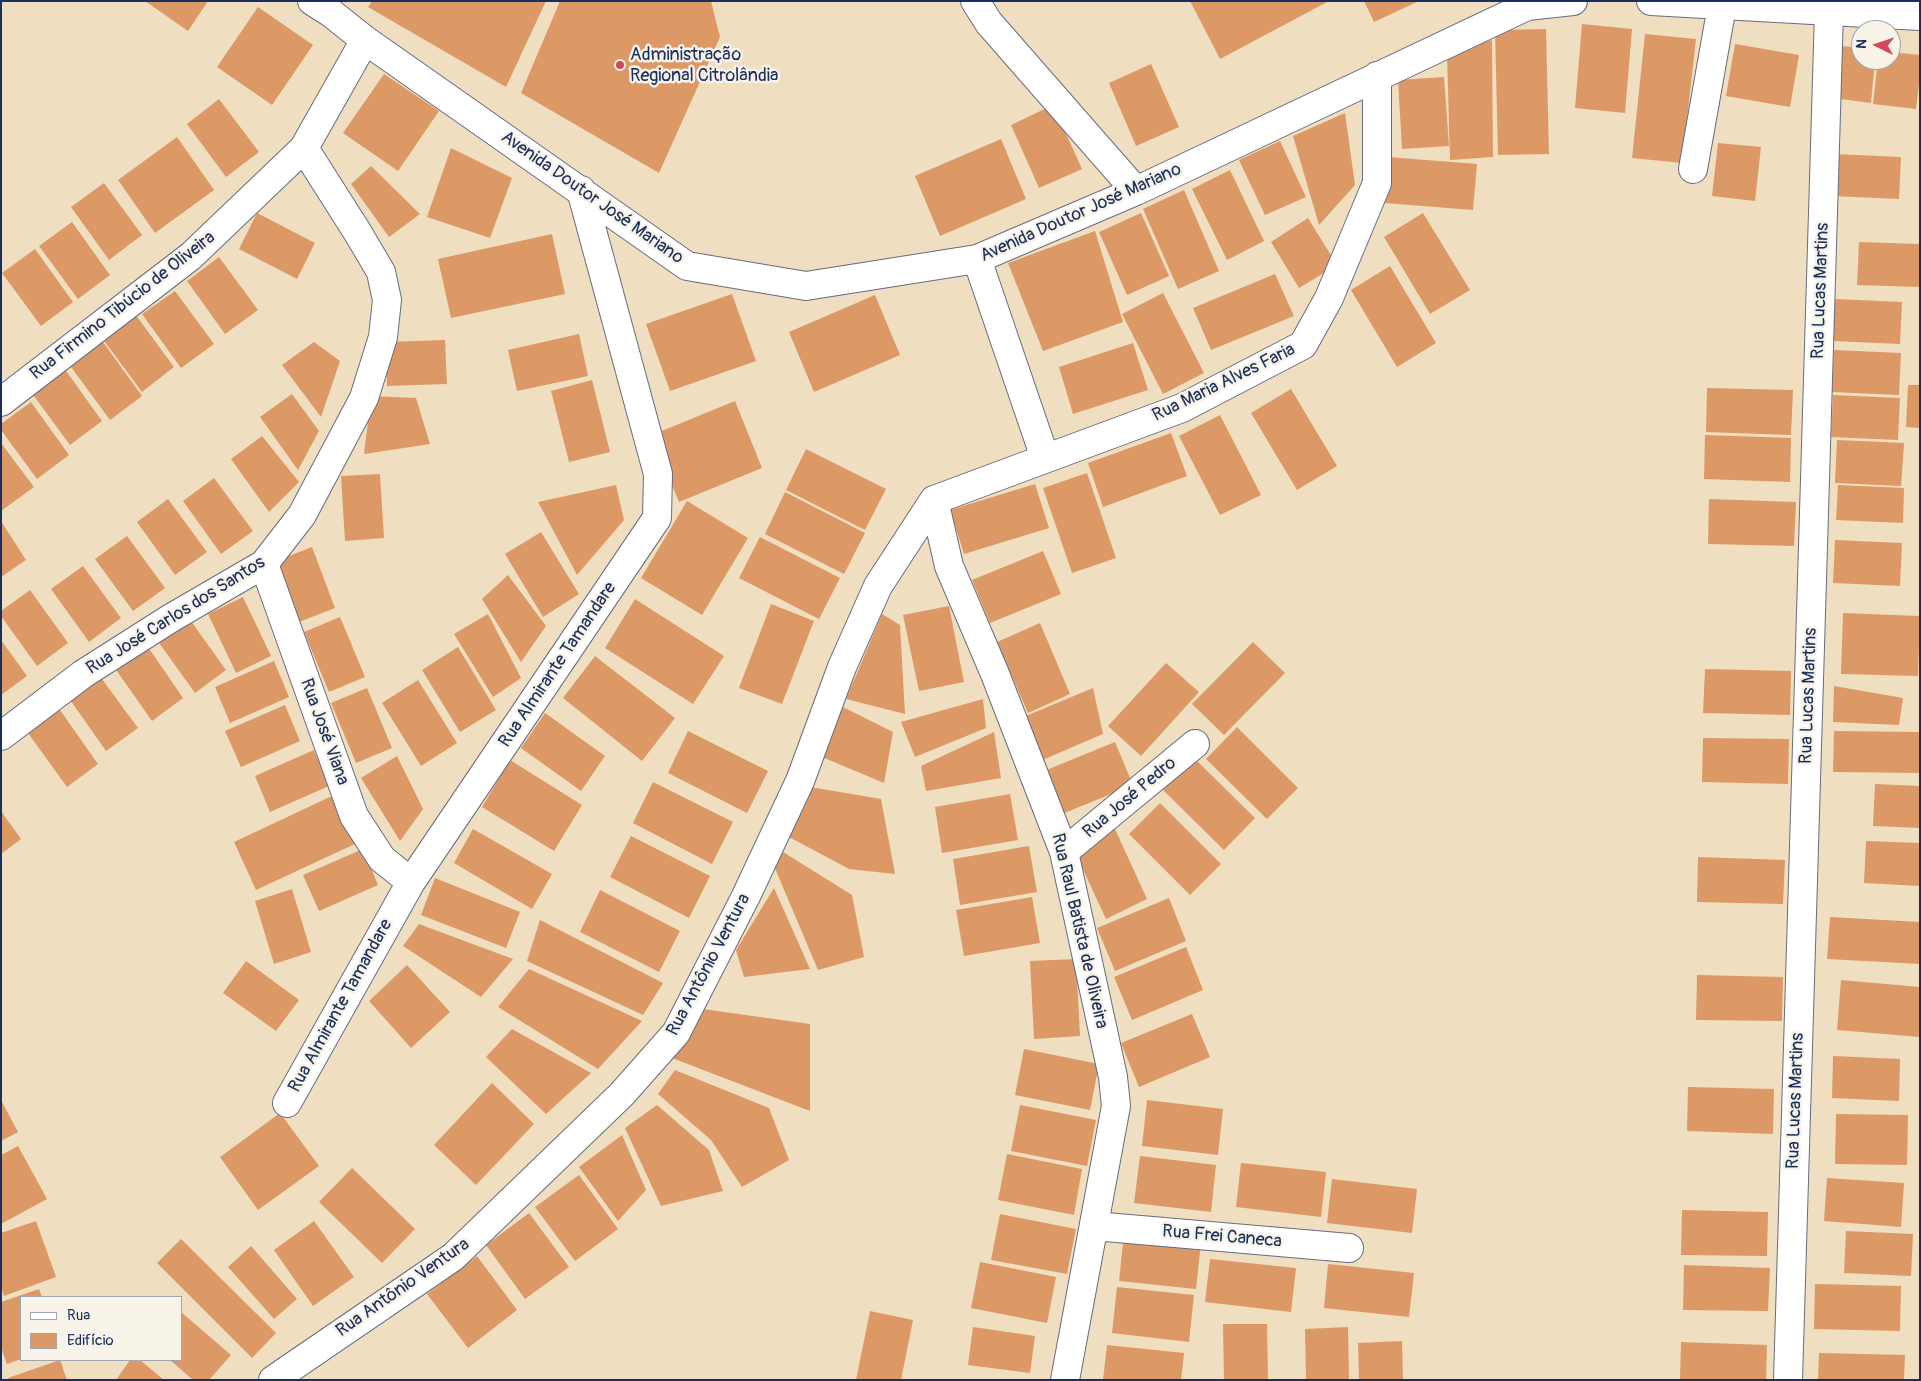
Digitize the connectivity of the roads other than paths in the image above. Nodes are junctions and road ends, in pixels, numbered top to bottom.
1 (975, 1) edge
2 (1573, 1) edge
3 (1651, 1) edge
4 (327, 5) edge
5 (1722, 6) junction
6 (1829, 12) junction
7 (1920, 16) edge
8 (365, 40) junction
9 (1378, 76) junction
10 (304, 148) junction
11 (1693, 169) dead end
12 (581, 190) junction
13 (1136, 191) junction
14 (977, 259) junction
15 (1, 402) edge
16 (1045, 458) junction
17 (934, 500) junction
18 (264, 564) junction
19 (1, 736) edge
20 (1195, 744) dead end
21 (1064, 852) junction
22 (411, 882) junction
23 (287, 1103) dead end
24 (1094, 1226) junction
25 (1349, 1248) dead end
26 (273, 1380) edge
27 (1065, 1380) edge
28 (1788, 1380) edge

1 - 13 street
2 - 9 street, Avenida Doutor José Mariano
3 - 5 street
4 - 8 street, Avenida Doutor José Mariano
5 - 6 street
5 - 11 street
6 - 7 street
6 - 28 street, Rua Lucas Martins
8 - 10 street, Rua Firmino Tibúcio de Oliveira
8 - 12 street, Avenida Doutor José Mariano
9 - 13 street, Avenida Doutor José Mariano
9 - 16 street, Rua Maria Alves Faria
10 - 15 street, Rua Firmino Tibúcio de Oliveira
10 - 18 street, Rua José Carlos dos Santos
12 - 14 street, Avenida Doutor José Mariano
12 - 22 street, Rua Almirante Tamandare
13 - 14 street, Avenida Doutor José Mariano
14 - 16 street
16 - 17 street, Rua Maria Alves Faria
17 - 21 street, Rua Raul Batista de Oliveira
17 - 26 street, Rua Antônio Ventura
18 - 19 street, Rua José Carlos dos Santos
18 - 22 street, Rua José Viana
20 - 21 street, Rua José Pedro
21 - 24 street, Rua Raul Batista de Oliveira
22 - 23 street, Rua Almirante Tamandare
24 - 25 street, Rua Frei Caneca
24 - 27 street, Rua Raul Batista de Oliveira

